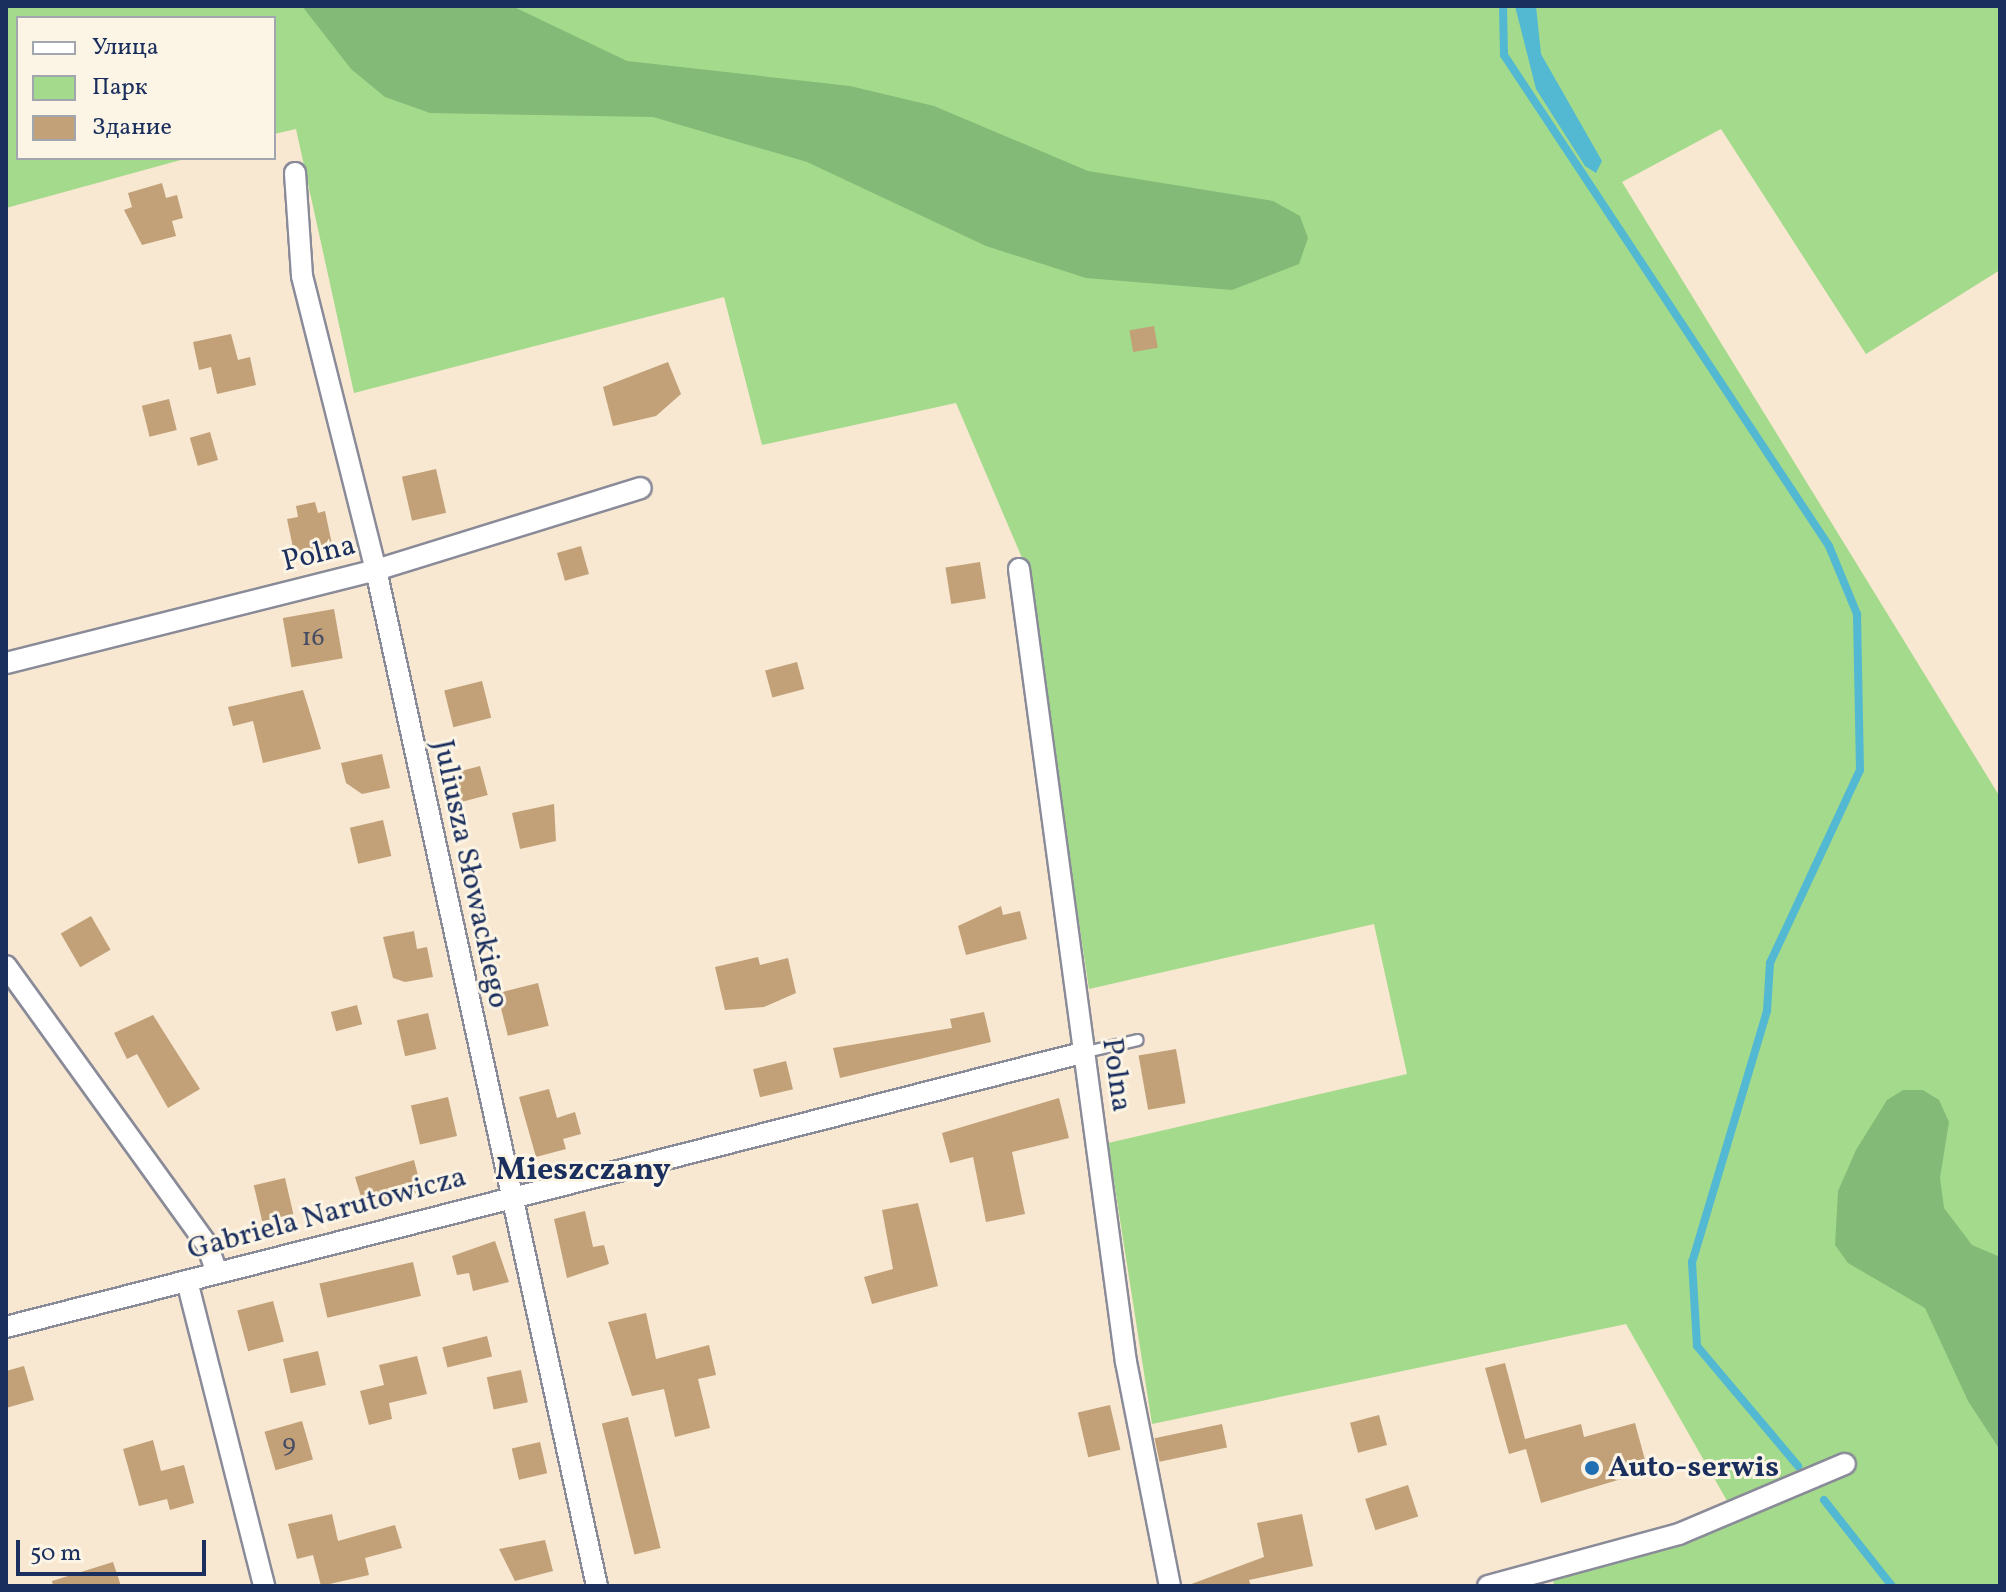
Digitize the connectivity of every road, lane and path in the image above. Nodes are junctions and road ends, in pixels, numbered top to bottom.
1 (295, 173) dead end
2 (641, 488) dead end
3 (1019, 569) dead end
4 (376, 570) junction
5 (6, 663) edge
6 (6, 966) edge
7 (1138, 1040) dead end
8 (1082, 1053) junction
9 (507, 1198) junction
10 (217, 1272) junction
11 (187, 1281) junction
12 (6, 1327) edge
13 (1845, 1464) dead end
14 (1553, 1577) edge
15 (264, 1586) edge
16 (597, 1586) edge
17 (1170, 1586) edge
18 (1488, 1586) edge

1 - 4 street, Juliusza Słowackiego
2 - 4 street, Polna
3 - 8 street, Polna
4 - 5 street, Polna
4 - 9 street, Juliusza Słowackiego
6 - 10 street
7 - 8 lane
8 - 9 street, Gabriela Narutowicza
8 - 17 street, Polna
9 - 10 street, Gabriela Narutowicza
9 - 16 street, Juliusza Słowackiego
10 - 11 street, Gabriela Narutowicza
11 - 12 street, Gabriela Narutowicza
11 - 15 street
13 - 14 street
14 - 18 street

